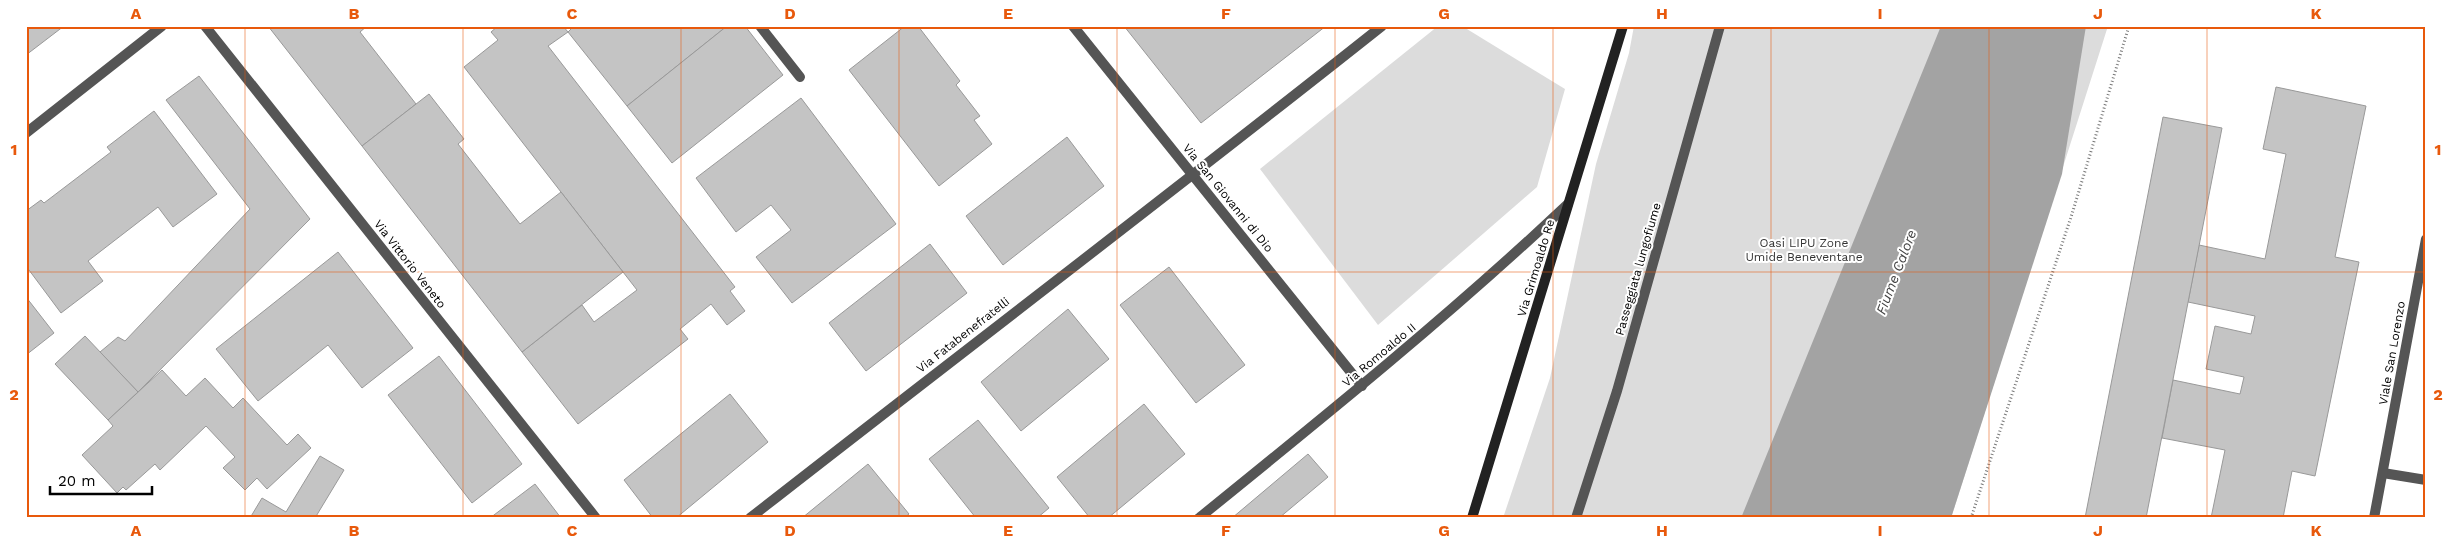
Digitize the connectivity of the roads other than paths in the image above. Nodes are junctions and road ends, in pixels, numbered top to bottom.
1 (162, 26) edge
2 (205, 26) edge
3 (760, 26) edge
4 (1073, 26) edge
5 (1382, 26) edge
6 (1623, 26) edge
7 (1720, 26) edge
8 (800, 77) dead end
9 (26, 132) edge
10 (1194, 175) junction
11 (1568, 204) junction
12 (2426, 239) edge
13 (1362, 386) junction
14 (2383, 473) junction
15 (2426, 480) edge
16 (596, 518) edge
17 (750, 518) edge
18 (1199, 518) edge
19 (1472, 518) edge
20 (1576, 518) edge
21 (2374, 518) edge

1 - 9 street
2 - 16 street, Via Vittorio Veneto
3 - 8 street
4 - 10 street, Via San Giovanni di Dio
5 - 10 street, Via Fatabenefratelli
6 - 11 main road, Via Grimoaldo Re
7 - 20 street, Passeggiata lungofiume
10 - 13 street, Via San Giovanni di Dio
10 - 17 street, Via Fatabenefratelli
11 - 13 street, Via Romoaldo II
11 - 19 main road, Via Grimoaldo Re
12 - 14 street, Viale San Lorenzo
13 - 18 street, Via Romoaldo II
14 - 15 street
14 - 21 street, Viale San Lorenzo

